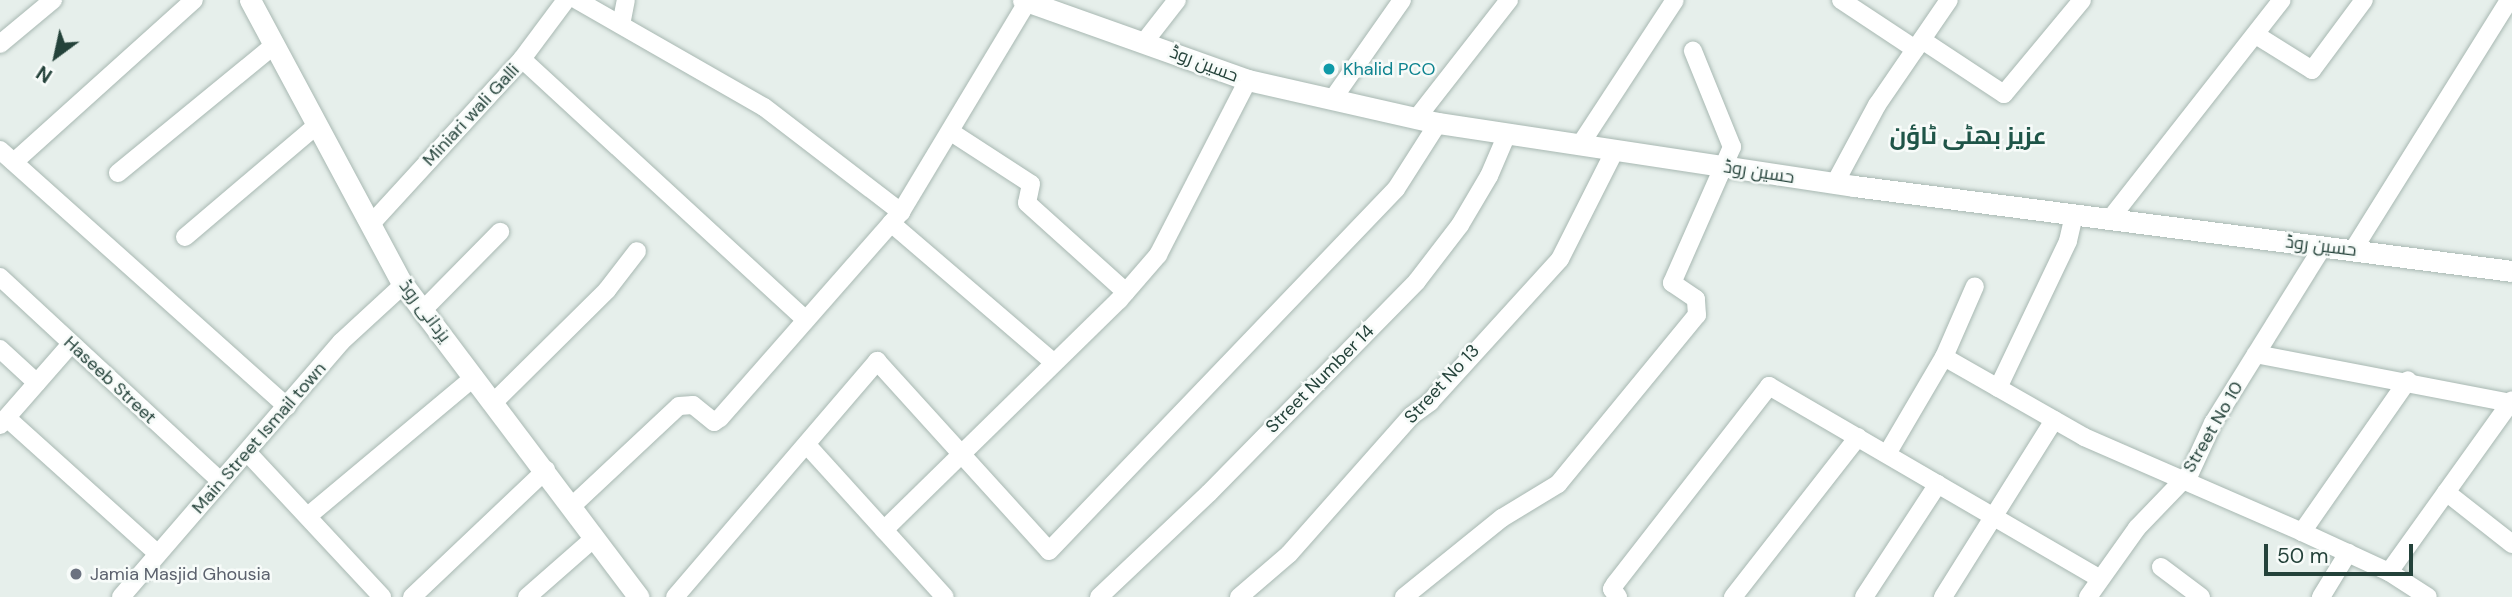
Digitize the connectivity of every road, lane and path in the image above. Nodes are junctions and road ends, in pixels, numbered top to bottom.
1 (53, 0) edge
2 (194, 0) edge
3 (250, 0) edge
4 (566, 0) edge
5 (577, 0) edge
6 (626, 0) edge
7 (1177, 0) edge
8 (1402, 0) edge
9 (1509, 0) edge
10 (1675, 0) edge
11 (1841, 0) edge
12 (1949, 0) edge
13 (2082, 0) edge
14 (2282, 0) edge
15 (2364, 0) edge
16 (2509, 0) edge
17 (1025, 1) edge
18 (621, 25) junction
19 (2256, 35) junction
20 (1145, 41) junction
21 (0, 44) edge
22 (1919, 44) junction
23 (273, 46) junction
24 (1693, 51) dead end
25 (522, 59) junction
26 (1248, 80) junction
27 (1332, 100) junction
28 (1416, 118) junction
29 (1438, 123) junction
30 (316, 126) junction
31 (951, 132) junction
32 (1507, 134) junction
33 (1580, 145) junction
34 (1615, 150) junction
35 (7, 156) edge
36 (1725, 167) junction
37 (118, 173) dead end
38 (1835, 183) junction
39 (2074, 214) junction
40 (896, 218) junction
41 (2110, 219) junction
42 (370, 225) junction
43 (500, 232) dead end
44 (185, 237) dead end
45 (2323, 246) junction
46 (2353, 250) junction
47 (637, 251) dead end
48 (2512, 271) edge
49 (0, 277) edge
50 (403, 285) junction
51 (1975, 286) dead end
52 (1126, 292) junction
53 (423, 310) junction
54 (804, 319) junction
55 (71, 344) junction
56 (0, 349) edge
57 (2256, 354) junction
58 (1944, 357) junction
59 (1052, 361) junction
60 (474, 377) junction
61 (2408, 380) junction
62 (37, 383) junction
63 (1998, 388) junction
64 (495, 401) junction
65 (2511, 402) edge
66 (287, 407) junction
67 (2054, 420) junction
68 (3, 421) edge
69 (1858, 437) junction
70 (807, 445) junction
71 (247, 452) junction
72 (959, 453) junction
73 (1887, 454) junction
74 (547, 470) junction
75 (2184, 479) junction
76 (221, 482) junction
77 (1938, 484) junction
78 (2446, 492) junction
79 (572, 506) junction
80 (307, 516) junction
81 (1992, 516) junction
82 (884, 530) junction
83 (2302, 532) junction
84 (592, 540) junction
85 (2512, 544) edge
86 (2348, 553) junction
87 (158, 554) junction
88 (2161, 567) dead end
89 (2389, 572) junction
90 (2100, 579) junction
91 (121, 597) edge
92 (382, 597) edge
93 (412, 597) edge
94 (527, 597) edge
95 (639, 597) edge
96 (675, 597) edge
97 (944, 597) edge
98 (1099, 597) edge
99 (1239, 597) edge
100 (1404, 597) edge
101 (1618, 597) edge
102 (1733, 597) edge
103 (1864, 597) edge
104 (1943, 597) edge
105 (2088, 597) edge
106 (2201, 597) edge
107 (2321, 597) edge
108 (2428, 597) edge

1 - 21 street
2 - 35 street
3 - 23 street, یزدانی روڈ
4 - 25 street, Miniari wali Galli
5 - 18 street
6 - 18 street
7 - 20 street
8 - 27 street
9 - 28 street
10 - 33 street
11 - 22 street
12 - 22 street
13 - 22 street
14 - 19 street
15 - 19 street
16 - 46 street
17 - 20 street, حسین روڈ
17 - 31 street
18 - 40 street
19 - 41 street
20 - 26 street, حسین روڈ
22 - 38 street
23 - 30 street, یزدانی روڈ
23 - 37 street
24 - 36 street
25 - 42 street, Miniari wali Galli
25 - 54 street
26 - 27 street, حسین روڈ
26 - 52 street
27 - 28 street, حسین روڈ
28 - 29 street, حسین روڈ
29 - 32 street, حسین روڈ
29 - 72 street
30 - 42 street, یزدانی روڈ
30 - 44 street
31 - 40 street
31 - 52 street
32 - 33 street, حسین روڈ
32 - 98 street, Street Number 14
33 - 34 street, حسین روڈ
34 - 36 street, حسین روڈ
34 - 99 street, Street No 13
35 - 66 street
36 - 38 street, حسین روڈ
36 - 100 street
38 - 39 street, حسین روڈ
39 - 41 street, حسین روڈ
39 - 63 street
40 - 54 street
40 - 59 street
41 - 45 street, حسین روڈ
42 - 50 street, یزدانی روڈ
43 - 53 street
45 - 46 street, حسین روڈ
45 - 57 street, Street No 10
46 - 48 street, حسین روڈ
47 - 64 street
49 - 55 street, Haseeb Street
50 - 53 street, یزدانی روڈ
50 - 66 street, Main Street Ismail town
51 - 58 street
52 - 59 street
53 - 60 street, یزدانی روڈ
54 - 79 street
55 - 62 street
55 - 76 street, Haseeb Street
56 - 62 street
57 - 61 street
57 - 75 street, Street No 10
58 - 63 street
58 - 73 street
59 - 72 street
60 - 64 street, یزدانی روڈ
60 - 80 street
61 - 65 street
61 - 83 street
62 - 68 street
63 - 67 street
64 - 74 street, یزدانی روڈ
65 - 78 street
66 - 71 street, Main Street Ismail town
67 - 75 street
67 - 81 street
68 - 87 street
69 - 73 street
69 - 101 street
69 - 102 street
70 - 72 street
70 - 82 street
70 - 96 street
71 - 76 street, Main Street Ismail town
71 - 80 street
72 - 82 street
73 - 77 street
74 - 79 street, یزدانی روڈ
74 - 93 street
75 - 83 street
75 - 90 street, Street No 10
76 - 87 street, Main Street Ismail town
77 - 81 street
77 - 103 street
78 - 85 street
78 - 89 street
79 - 84 street, یزدانی روڈ
80 - 92 street
81 - 90 street
81 - 104 street
82 - 97 street
83 - 86 street
84 - 94 street
84 - 95 street, یزدانی روڈ
86 - 89 street
86 - 107 street
87 - 91 street, Main Street Ismail town
88 - 106 street
89 - 108 street
90 - 105 street, Street No 10

